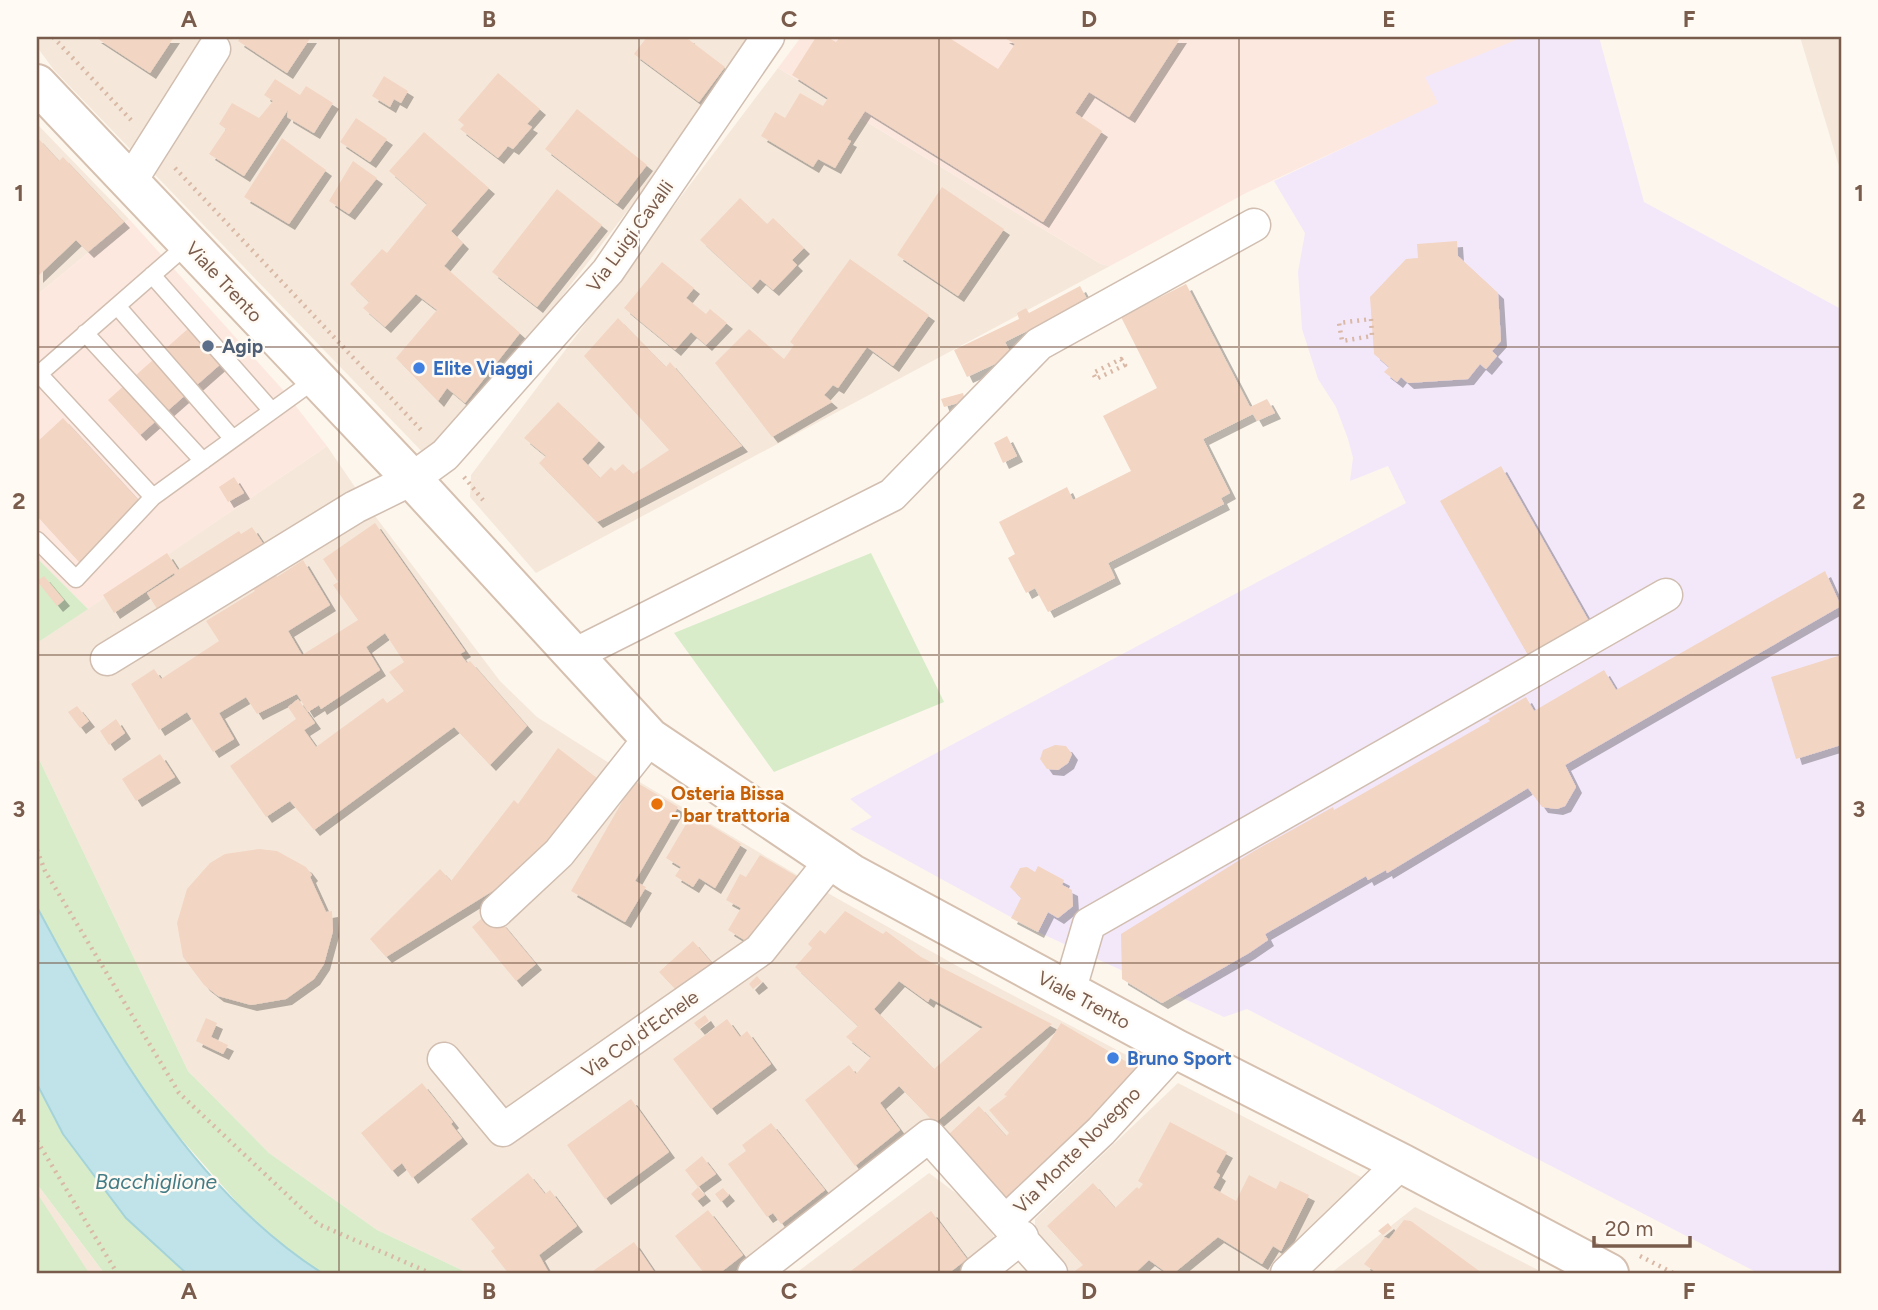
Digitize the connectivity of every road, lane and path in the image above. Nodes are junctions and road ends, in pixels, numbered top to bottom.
1 (53, 37) edge
2 (768, 37) edge
3 (214, 49) dead end
4 (37, 84) edge
5 (154, 145) junction
6 (130, 182) junction
7 (1254, 225) dead end
8 (188, 244) junction
9 (152, 275) junction
10 (117, 306) junction
11 (85, 333) junction
12 (1372, 336) joint
13 (1125, 365) joint
14 (38, 375) edge
15 (316, 379) junction
16 (272, 411) junction
17 (233, 439) junction
18 (445, 455) junction
19 (203, 461) junction
20 (412, 479) junction
21 (153, 498) junction
22 (492, 510) dead end
23 (37, 540) edge
24 (1666, 595) dead end
25 (573, 655) junction
26 (107, 659) dead end
27 (650, 738) junction
28 (37, 850) edge
29 (831, 861) junction
30 (497, 911) dead end
31 (1069, 992) junction
32 (1176, 1049) junction
33 (444, 1059) dead end
34 (37, 1141) edge
35 (1401, 1163) junction
36 (1014, 1228) junction
37 (117, 1273) edge
38 (430, 1273) edge
39 (754, 1273) edge
40 (977, 1273) edge
41 (1051, 1273) edge
42 (1287, 1273) edge
43 (1609, 1273) edge

1 - 5 path
2 - 18 street, Via Luigi Cavalli
3 - 5 street
4 - 6 main road, Viale Trento
5 - 6 street
5 - 18 path
6 - 8 main road, Viale Trento
7 - 25 street
8 - 9 lane
8 - 15 main road, Viale Trento
9 - 10 lane
9 - 16 lane
10 - 11 lane
10 - 17 lane
11 - 14 lane
11 - 19 lane
12 - 12 path
13 - 13 path
14 - 21 lane
15 - 16 lane
15 - 20 main road, Viale Trento
16 - 17 lane
17 - 19 lane
18 - 20 street, Via Luigi Cavalli
18 - 22 path
19 - 21 lane
20 - 25 main road, Viale Trento
20 - 26 street
21 - 23 lane
24 - 31 street
25 - 27 main road, Viale Trento
27 - 29 main road, Viale Trento
27 - 30 street
28 - 38 path
29 - 31 main road, Viale Trento
29 - 33 street, Via Col d'Echele
31 - 32 main road, Viale Trento
32 - 35 main road, Viale Trento
32 - 36 street, Via Monte Novegno
34 - 37 path
35 - 42 street
35 - 43 main road, Viale Trento
36 - 39 street, Via Monte Novegno
36 - 40 street
36 - 41 street

